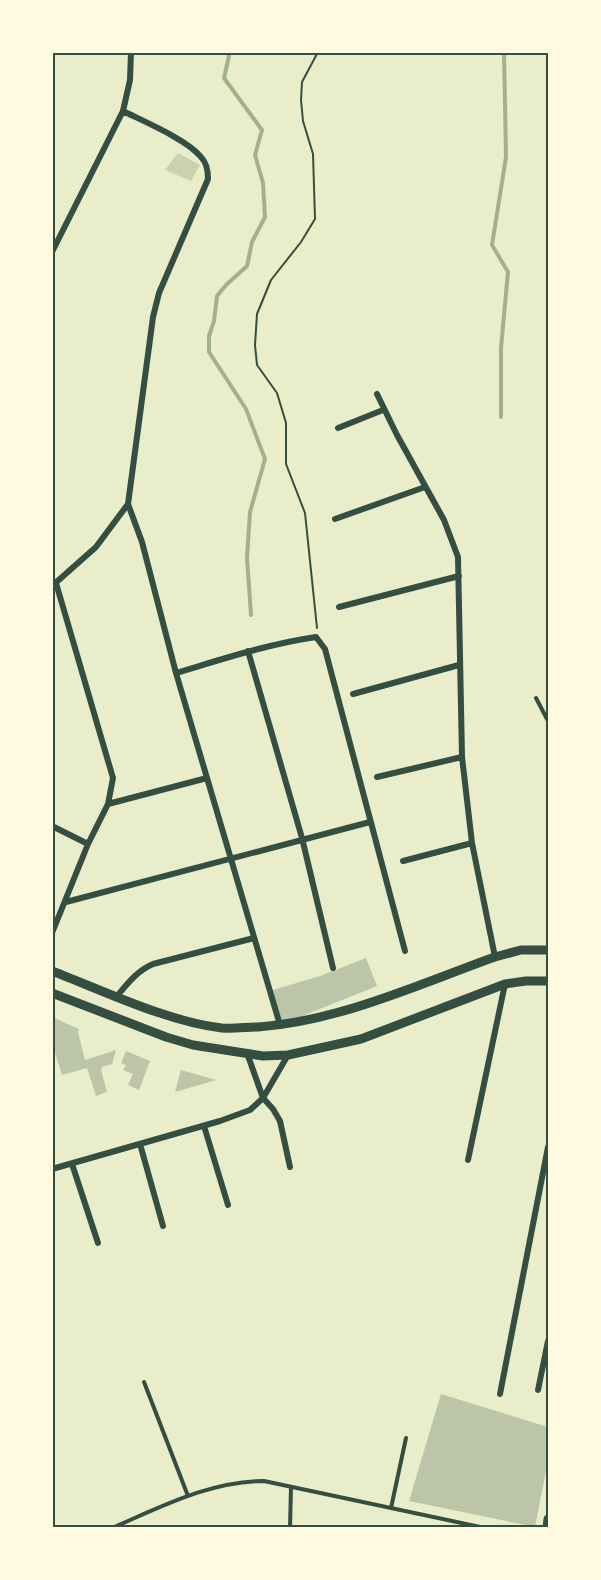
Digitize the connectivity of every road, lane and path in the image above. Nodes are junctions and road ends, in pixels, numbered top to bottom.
1 (131, 52) edge
2 (318, 52) edge
3 (123, 111) junction
4 (52, 252) edge
5 (377, 394) dead end
6 (383, 410) junction
7 (338, 428) dead end
8 (425, 487) junction
9 (128, 504) junction
10 (335, 519) dead end
11 (459, 576) junction
12 (54, 585) edge
13 (339, 607) dead end
14 (316, 637) junction
15 (249, 651) junction
16 (459, 665) junction
17 (176, 673) junction
18 (353, 694) dead end
19 (536, 698) dead end
20 (549, 721) edge
21 (462, 757) junction
22 (377, 777) dead end
23 (207, 778) junction
24 (108, 804) junction
25 (370, 822) junction
26 (52, 826) edge
27 (302, 838) junction
28 (472, 843) junction
29 (88, 844) junction
30 (231, 860) junction
31 (403, 861) dead end
32 (66, 902) junction
33 (52, 911) edge
34 (60, 914) junction
35 (52, 933) edge
36 (254, 938) junction
37 (549, 950) edge
38 (405, 951) dead end
39 (495, 957) junction
40 (333, 968) dead end
41 (52, 971) edge
42 (549, 981) edge
43 (505, 984) junction
44 (52, 993) edge
45 (117, 996) junction
46 (280, 1025) junction
47 (247, 1053) junction
48 (288, 1055) junction
49 (263, 1098) junction
50 (204, 1126) junction
51 (140, 1144) junction
52 (549, 1147) edge
53 (468, 1161) dead end
54 (72, 1164) junction
55 (290, 1167) dead end
56 (52, 1169) edge
57 (228, 1205) dead end
58 (163, 1226) dead end
59 (98, 1243) dead end
60 (549, 1341) edge
61 (144, 1382) dead end
62 (538, 1390) dead end
63 (500, 1394) dead end
64 (406, 1438) dead end
65 (291, 1486) junction
66 (188, 1496) junction
67 (391, 1508) junction
68 (549, 1519) edge
69 (112, 1527) edge
70 (290, 1527) edge
71 (485, 1527) edge
72 (547, 1527) edge

1 - 3 street
2 - 14 path
3 - 4 street
3 - 9 street
5 - 6 street
6 - 7 street
6 - 8 street
8 - 10 street
8 - 11 street
9 - 12 street
9 - 17 street
11 - 13 street
11 - 16 street
12 - 24 street
14 - 15 street
14 - 25 street
15 - 17 street
15 - 27 street
16 - 18 street
16 - 21 street
17 - 23 street
19 - 20 lane
21 - 22 street
21 - 28 street
23 - 24 street
23 - 30 street
24 - 29 street
25 - 27 street
25 - 38 street
26 - 29 street
27 - 30 street
27 - 40 street
28 - 31 street
28 - 39 street
29 - 32 street
30 - 32 street
30 - 36 street
32 - 34 street
33 - 34 street
34 - 35 street
36 - 45 street
36 - 46 street
37 - 39 main road
39 - 46 main road
41 - 45 main road
42 - 43 main road
43 - 48 main road
43 - 53 street
44 - 47 main road
45 - 46 main road
47 - 48 main road
47 - 49 street
48 - 49 street
49 - 50 street
49 - 55 street
50 - 51 street
50 - 57 street
51 - 54 street
51 - 58 street
52 - 63 street
54 - 56 street
54 - 59 street
60 - 62 street
61 - 66 lane
64 - 67 lane
65 - 66 lane
65 - 67 lane
65 - 70 lane
66 - 69 lane
67 - 71 lane
68 - 72 main road

